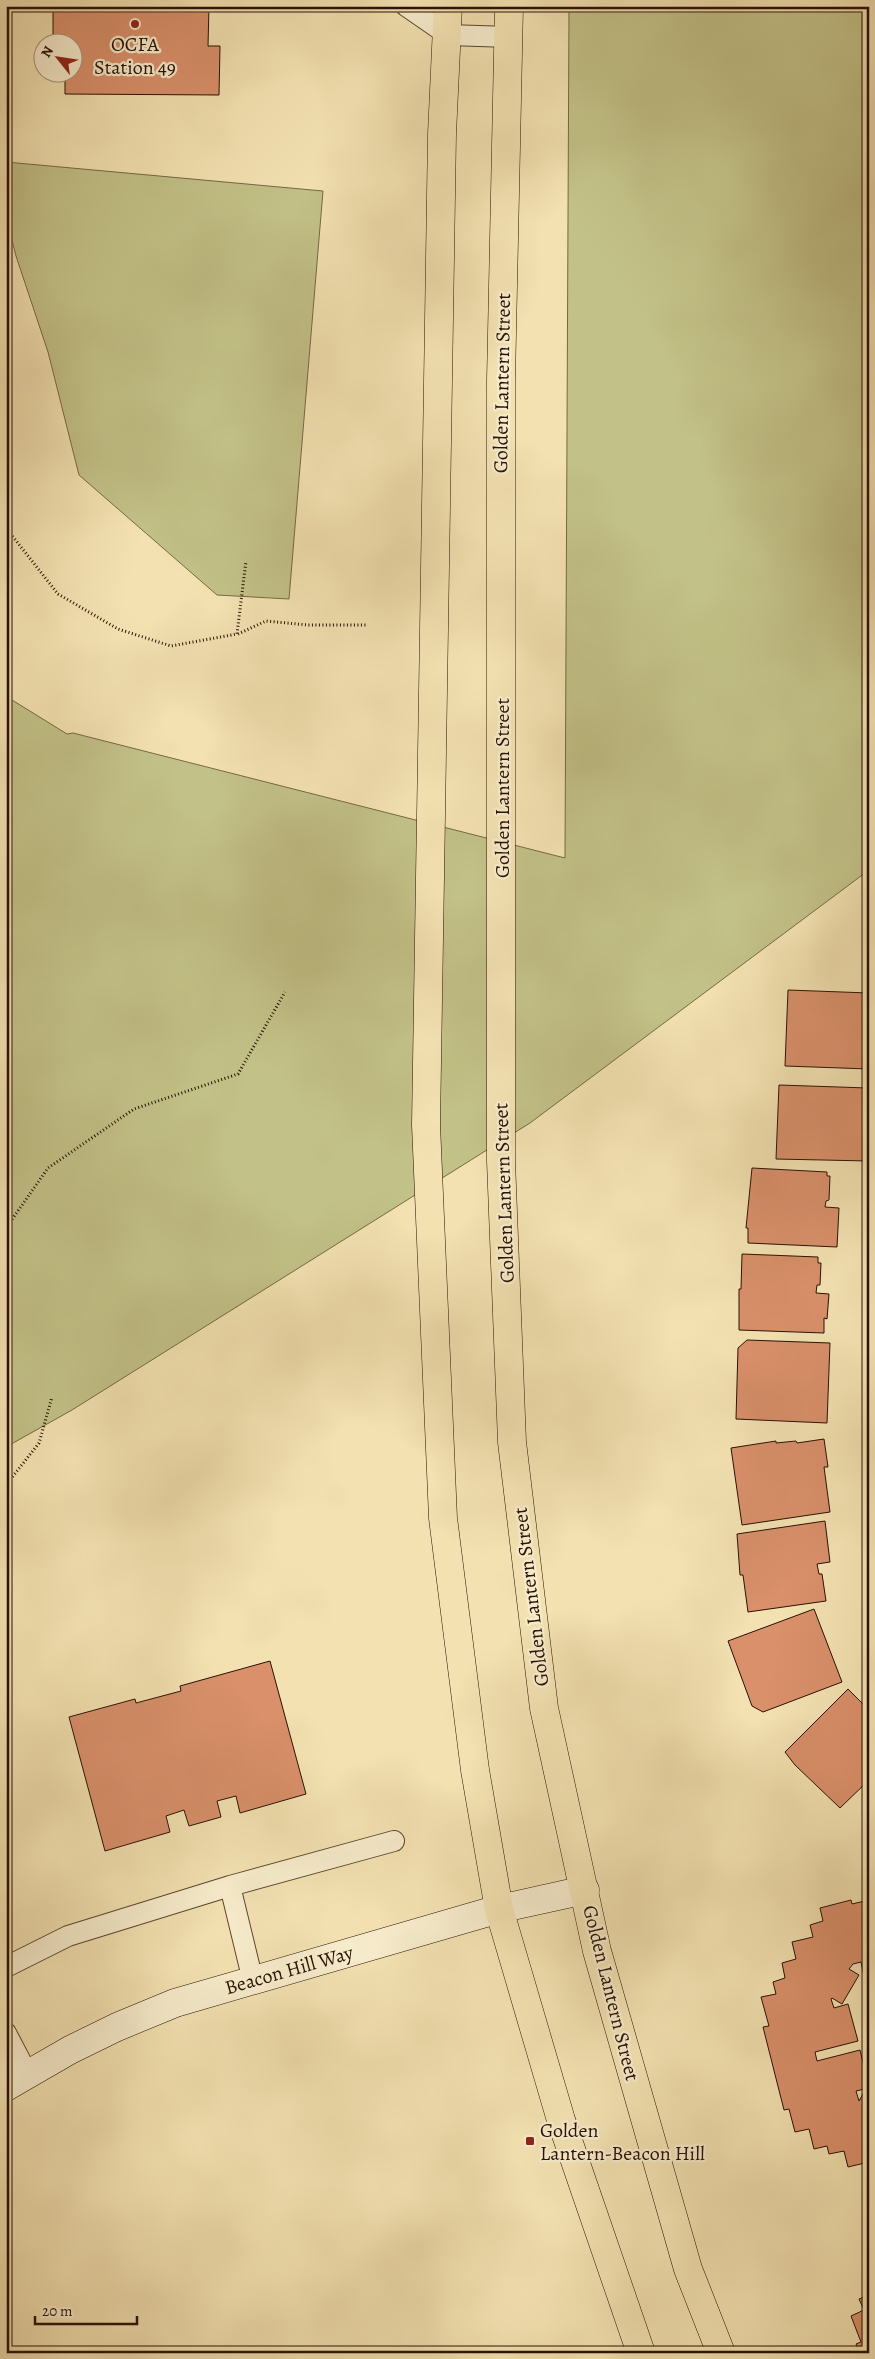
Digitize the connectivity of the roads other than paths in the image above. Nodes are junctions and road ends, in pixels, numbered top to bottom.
1 (406, 6) edge
2 (448, 6) edge
3 (510, 6) edge
4 (448, 35) junction
5 (509, 37) junction
6 (394, 1840) dead end
7 (230, 1886) junction
8 (585, 1890) junction
9 (499, 1909) junction
10 (6, 1967) edge
11 (253, 1981) junction
12 (6, 2033) edge
13 (17, 2081) edge
14 (640, 2353) edge
15 (721, 2353) edge

1 - 4 lane
2 - 4 main road
3 - 5 main road, Golden Lantern Street
4 - 5 lane
4 - 9 main road
5 - 8 main road, Golden Lantern Street
6 - 7 lane
7 - 10 lane
7 - 11 lane
8 - 9 street, Beacon Hill Way
8 - 15 main road, Golden Lantern Street
9 - 11 street, Beacon Hill Way
9 - 14 main road
11 - 13 street, Beacon Hill Way
12 - 13 lane

